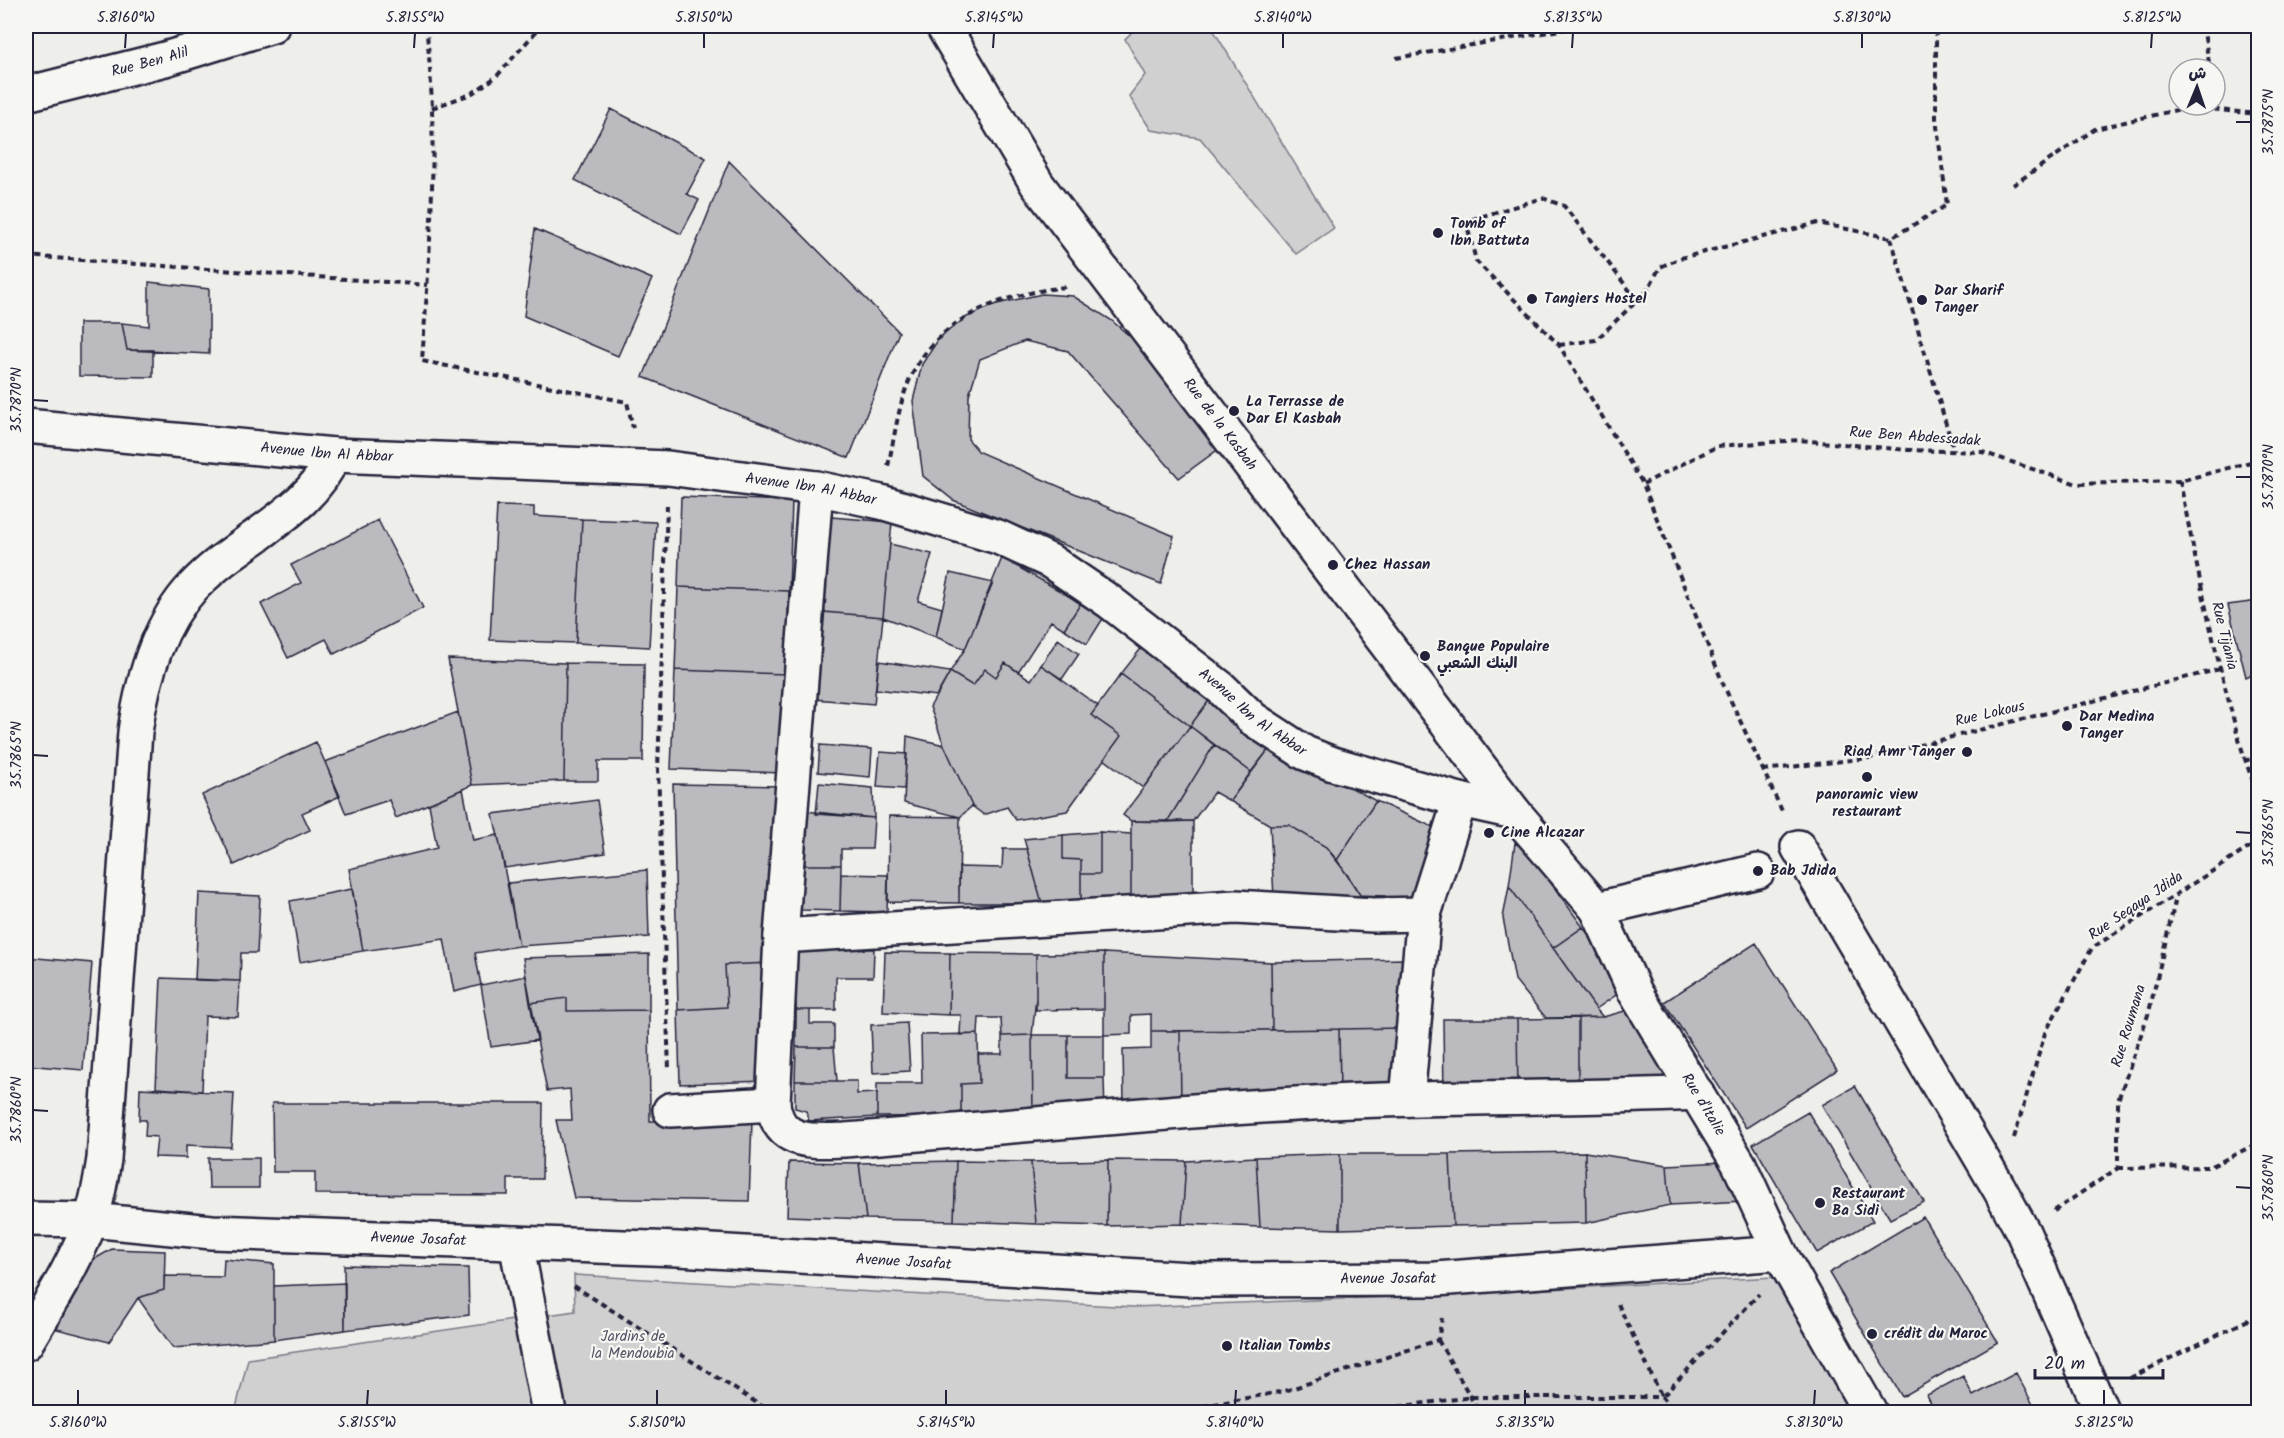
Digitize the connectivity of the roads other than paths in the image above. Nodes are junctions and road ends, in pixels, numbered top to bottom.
1 (272, 26) edge
2 (943, 26) edge
3 (26, 94) edge
4 (26, 426) edge
5 (334, 455) junction
6 (816, 488) junction
7 (1460, 800) junction
8 (1514, 812) junction
9 (1798, 847) road end
10 (1758, 871) dead end
11 (1597, 909) junction
12 (1424, 914) junction
13 (781, 936) junction
14 (1697, 1092) junction
15 (1407, 1100) junction
16 (773, 1104) junction
17 (670, 1110) road end
18 (26, 1219) edge
19 (91, 1220) junction
20 (516, 1243) junction
21 (1783, 1259) junction
22 (26, 1343) edge
23 (2098, 1404) edge
24 (549, 1413) edge
25 (1870, 1413) edge

1 - 3 street, Rue Ben Alil
2 - 8 street, Rue de la Kasbah
4 - 5 street, Avenue Ibn Al Abbar
5 - 6 street, Avenue Ibn Al Abbar
5 - 19 street
6 - 7 street, Avenue Ibn Al Abbar
6 - 13 street
7 - 8 street, Avenue Ibn Al Abbar
7 - 12 street
8 - 11 street, Rue d'Italie
9 - 23 street
10 - 11 street
11 - 14 street, Rue d'Italie
12 - 13 street
12 - 15 street
13 - 16 street
14 - 15 street
14 - 21 street, Rue d'Italie
15 - 16 street
16 - 17 street
18 - 19 street, Avenue Josafat
19 - 20 street, Avenue Josafat
19 - 22 street
20 - 21 street, Avenue Josafat
20 - 24 street
21 - 25 street, Rue d'Italie

